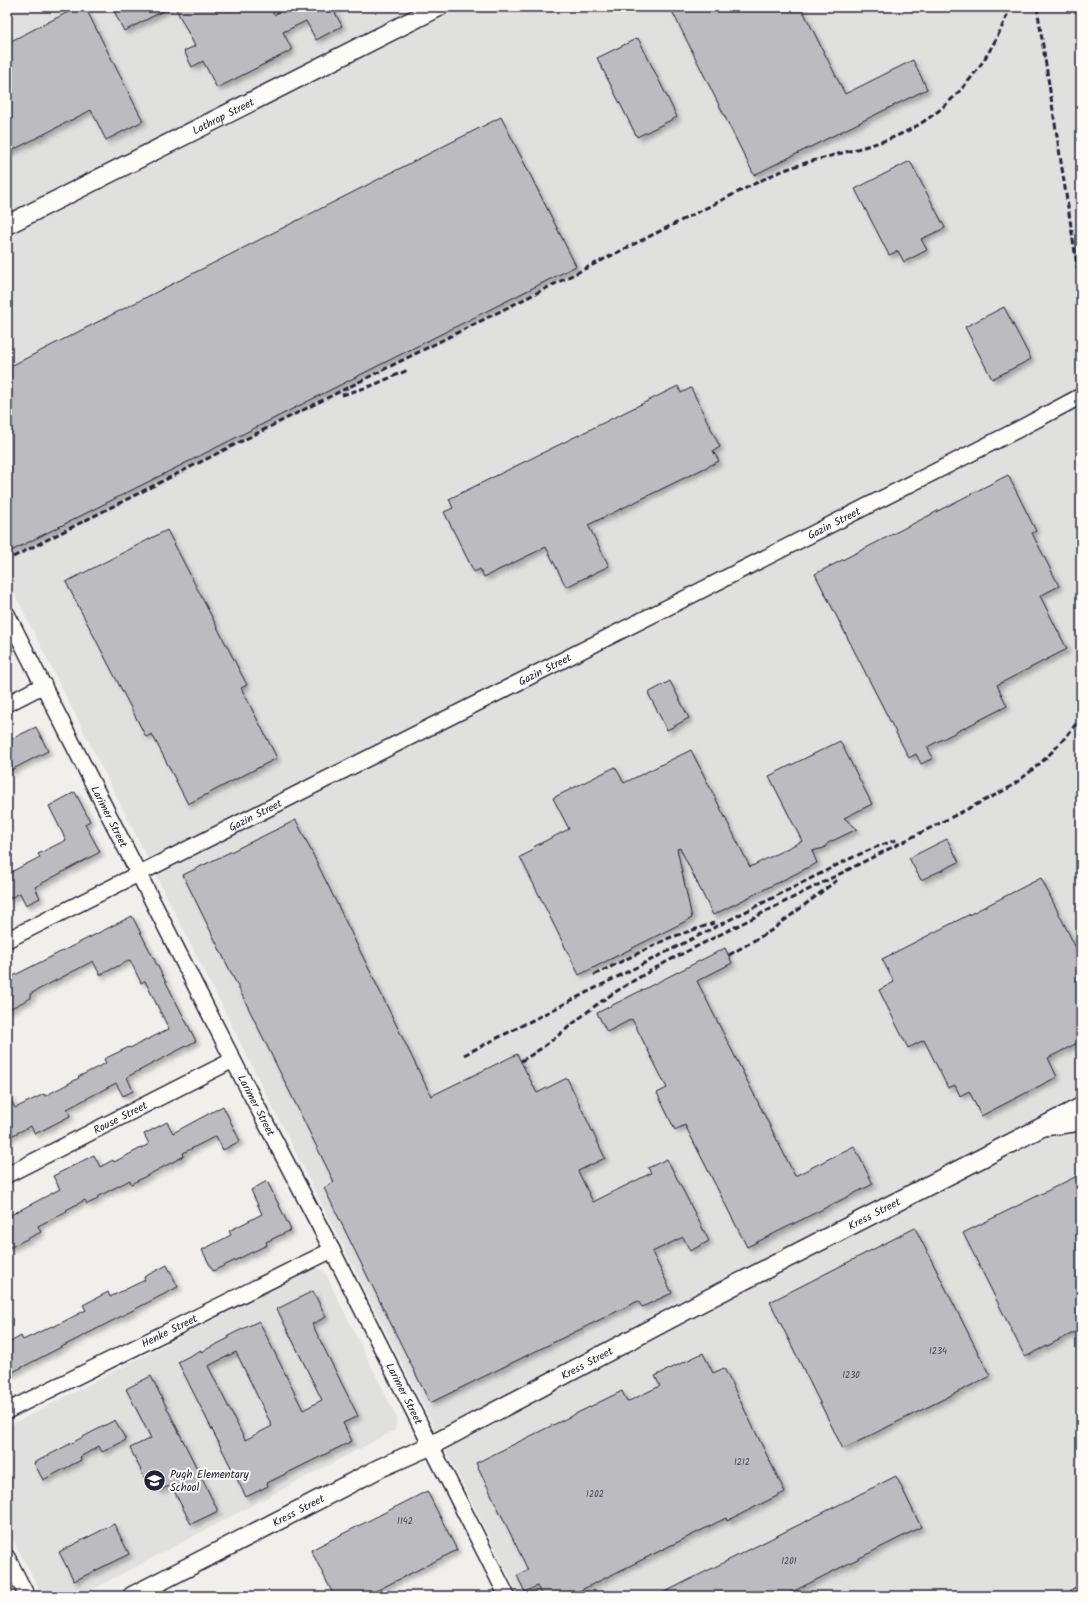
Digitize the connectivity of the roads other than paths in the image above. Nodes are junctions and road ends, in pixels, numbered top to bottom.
1 (439, 7) edge
2 (7, 225) edge
3 (1081, 396) edge
4 (7, 614) edge
5 (44, 685) junction
6 (7, 704) edge
7 (139, 873) junction
8 (7, 940) edge
9 (233, 1060) junction
10 (1081, 1107) edge
11 (1081, 1123) edge
12 (1041, 1128) junction
13 (7, 1175) edge
14 (332, 1250) junction
15 (7, 1411) edge
16 (430, 1446) junction
17 (7, 1556) edge
18 (1081, 1594) edge
19 (28, 1596) edge
20 (132, 1596) edge
21 (507, 1596) edge
22 (1077, 1596) edge

1 - 2 street, Lathrop Street
3 - 7 street, Gazin Street
4 - 5 street, Larimer Street
5 - 6 street
5 - 7 street, Larimer Street
7 - 8 street, Gazin Street
7 - 9 street, Larimer Street
9 - 13 street, Rouse Street
9 - 14 street, Larimer Street
10 - 12 street, Kress Street
11 - 12 street, Kress Street
12 - 16 street, Kress Street
14 - 15 street, Henke Street
14 - 16 street, Larimer Street
16 - 20 street, Kress Street
16 - 21 street, Larimer Street
17 - 19 street
18 - 22 street

